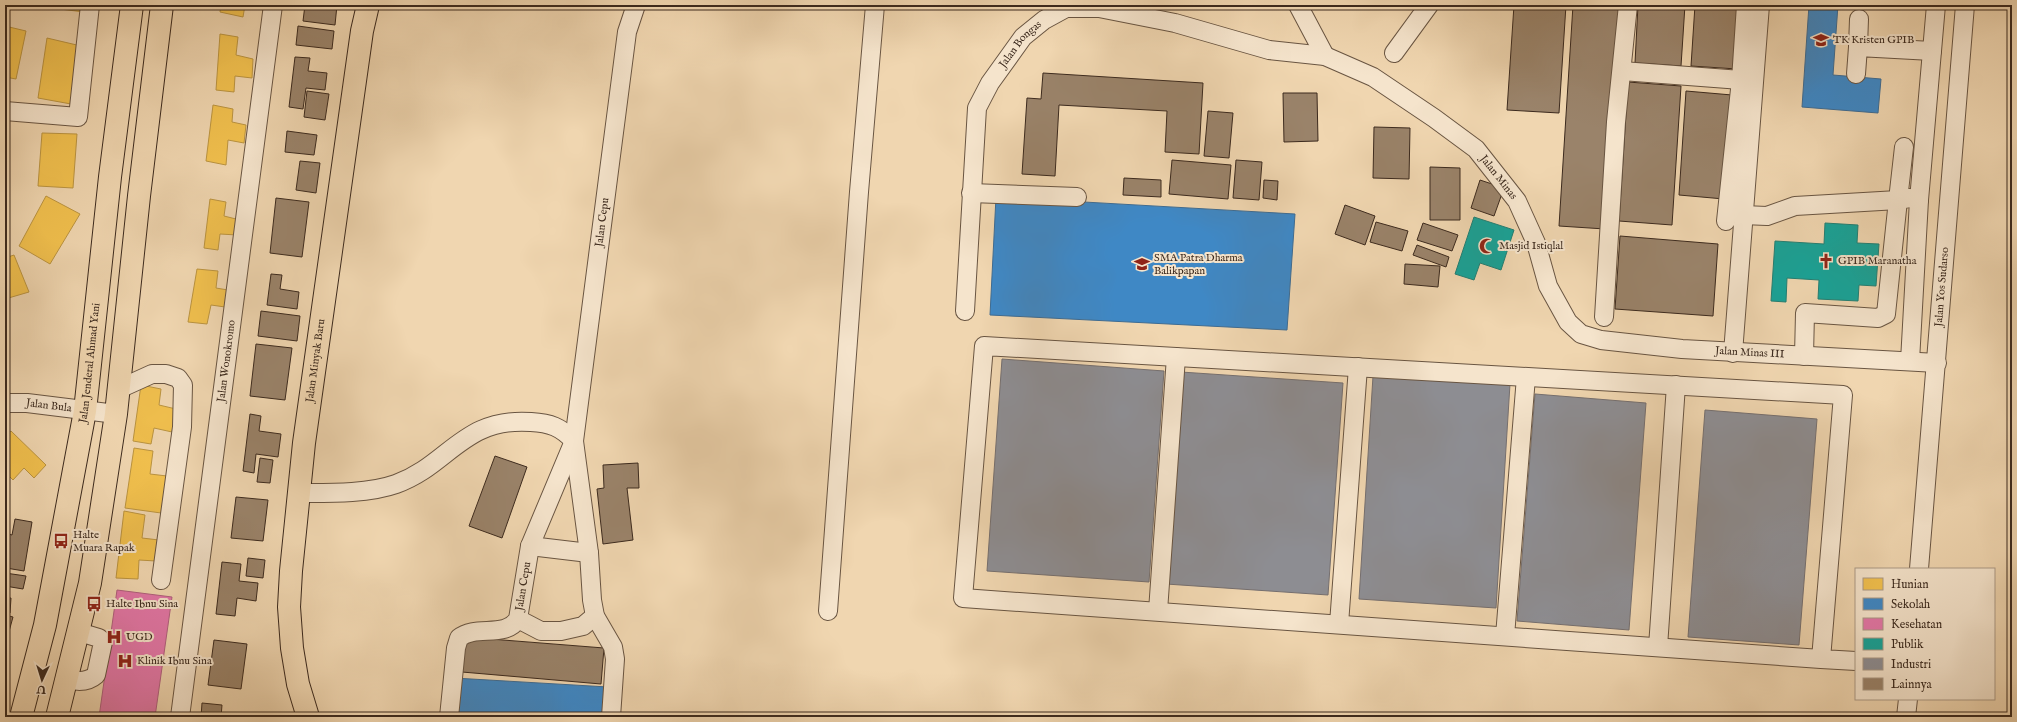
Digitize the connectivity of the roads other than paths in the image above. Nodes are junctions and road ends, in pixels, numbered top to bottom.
1 (90, 5) edge
2 (132, 5) edge
3 (162, 5) edge
4 (273, 5) edge
5 (368, 5) edge
6 (636, 5) edge
7 (875, 5) edge
8 (1298, 5) edge
9 (1429, 5) edge
10 (1628, 5) edge
11 (1746, 5) edge
12 (1760, 5) edge
13 (1936, 5) edge
14 (1965, 5) edge
15 (1859, 19) dead end
16 (1858, 47) junction
17 (1932, 51) junction
18 (1394, 53) dead end
19 (1325, 56) junction
20 (1622, 71) junction
21 (1856, 74) dead end
22 (1373, 77) joint
23 (1741, 80) junction
24 (5, 111) edge
25 (1904, 147) dead end
26 (971, 193) junction
27 (1077, 196) dead end
28 (1898, 200) junction
29 (1919, 200) junction
30 (1734, 218) junction
31 (965, 311) dead end
32 (1604, 316) dead end
33 (1568, 322) joint
34 (1733, 353) junction
35 (1804, 356) junction
36 (1176, 357) junction
37 (1910, 362) junction
38 (1937, 363) junction
39 (1358, 367) junction
40 (1526, 377) junction
41 (1676, 385) junction
42 (119, 389) junction
43 (5, 403) edge
44 (85, 411) junction
45 (116, 414) junction
46 (574, 441) junction
47 (299, 493) junction
48 (530, 546) junction
49 (589, 553) junction
50 (1919, 568) edge
51 (161, 580) dead end
52 (828, 611) dead end
53 (1158, 611) junction
54 (595, 616) junction
55 (518, 620) junction
56 (1339, 624) junction
57 (1505, 636) junction
58 (1658, 647) junction
59 (1822, 659) junction
60 (1855, 661) edge
61 (1908, 700) edge
62 (21, 717) edge
63 (57, 717) edge
64 (180, 717) edge
65 (308, 717) edge
66 (449, 717) edge
67 (611, 717) edge
68 (1906, 717) edge

1 - 24 street
2 - 44 main road, Jalan Jenderal Ahmad Yani
3 - 42 main road
4 - 64 street, Jalan Wonokromo
5 - 47 main road, Jalan Minyak Baru
6 - 46 street, Jalan Cepu
7 - 52 street
8 - 19 street
9 - 18 street
10 - 20 street
11 - 23 street
12 - 30 street
13 - 17 street
14 - 38 street, Jalan Yos Sudarso
15 - 16 street
16 - 17 street
16 - 21 street
17 - 29 street
19 - 22 street, Jalan Bongas
19 - 26 street, Jalan Bongas
20 - 23 street
20 - 32 street
22 - 33 street, Jalan Minas
23 - 30 street
25 - 28 street
26 - 27 street
26 - 31 street, Jalan Bongas
28 - 29 street
28 - 30 street
28 - 35 street
29 - 37 street
30 - 34 street
33 - 34 street, Jalan Minas III
34 - 35 street, Jalan Minas III
35 - 37 street, Jalan Minas III
36 - 39 street
36 - 53 street
36 - 53 street
37 - 38 street, Jalan Minas III
38 - 50 street, Jalan Yos Sudarso
39 - 40 street
39 - 56 street
40 - 41 street
40 - 57 street
41 - 58 street
41 - 59 street
42 - 45 main road
42 - 51 street
43 - 44 street, Jalan Bula
44 - 45 street, Jalan Bula
44 - 62 main road, Jalan Jenderal Ahmad Yani
45 - 63 main road
46 - 47 street
46 - 48 street, Jalan Cepu
46 - 49 street, Jalan Cepu
47 - 65 main road, Jalan Minyak Baru
48 - 49 street
48 - 55 street, Jalan Cepu
49 - 54 street, Jalan Cepu
53 - 56 street
54 - 55 street
54 - 67 street, Jalan Cepu
55 - 66 street, Jalan Cepu
56 - 57 street
57 - 58 street
58 - 59 street
59 - 60 street
61 - 68 street

